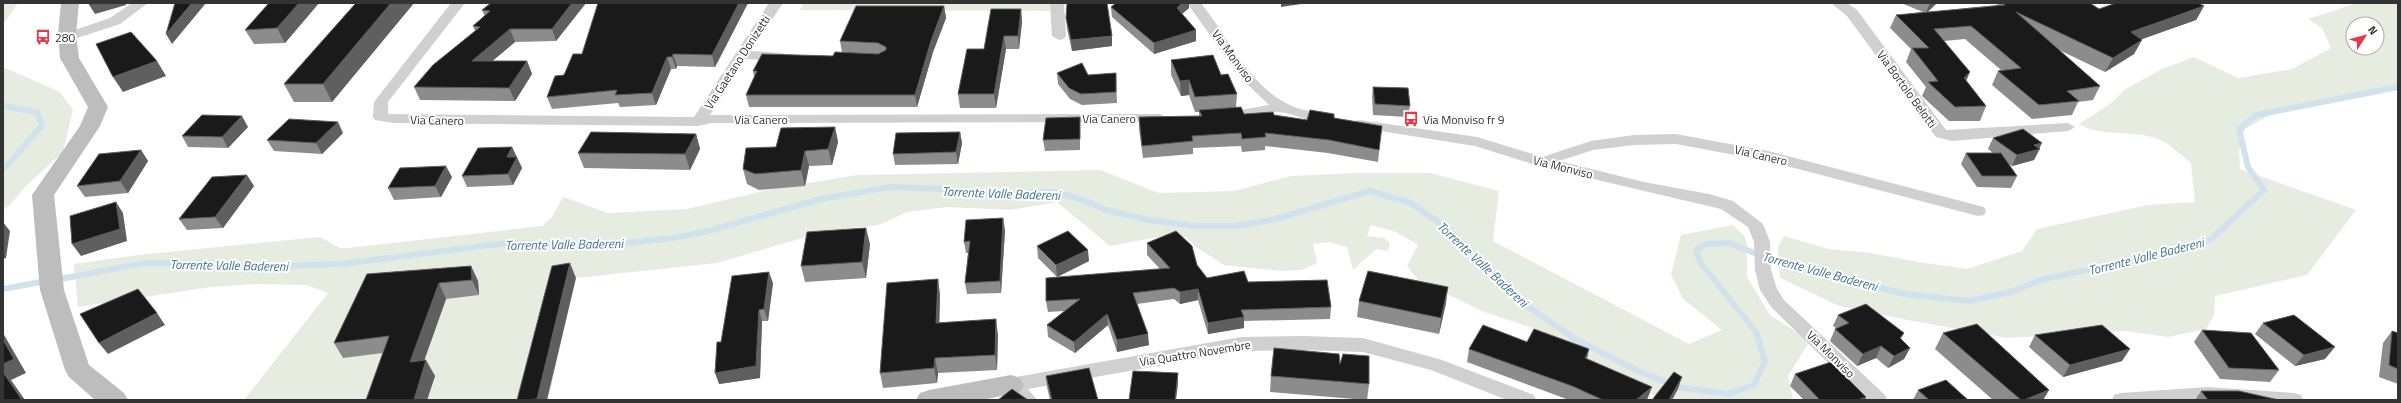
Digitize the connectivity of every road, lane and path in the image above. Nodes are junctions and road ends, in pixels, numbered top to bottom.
1 (70, 3) edge
2 (141, 3) edge
3 (458, 3) edge
4 (776, 3) edge
5 (1058, 3) edge
6 (1194, 3) edge
7 (1838, 3) edge
8 (1059, 36) dead end
9 (68, 37) junction
10 (742, 56) junction
11 (795, 57) edge
12 (1281, 107) junction
13 (1209, 117) edge
14 (1178, 118) edge
15 (698, 122) junction
16 (2068, 127) dead end
17 (1542, 162) junction
18 (1978, 211) dead end
19 (1019, 393) edge
20 (115, 400) edge
21 (929, 400) edge
22 (1527, 400) edge
23 (1878, 400) edge
24 (2121, 400) edge
25 (2294, 400) edge

1 - 9 street
2 - 9 street
3 - 15 street, Via Canero
4 - 10 street, Via Gaetano Donizetti
5 - 8 street
6 - 12 street, Via Monviso
7 - 16 street, Via Bortolo Belotti
9 - 20 street
10 - 11 street
10 - 15 street, Via Gaetano Donizetti
12 - 13 street
12 - 17 street, Via Monviso
14 - 15 street, Via Canero
17 - 18 street, Via Canero
17 - 23 street, Via Monviso
19 - 21 street, Via Quattro Novembre
19 - 22 street, Via Quattro Novembre
24 - 25 street

